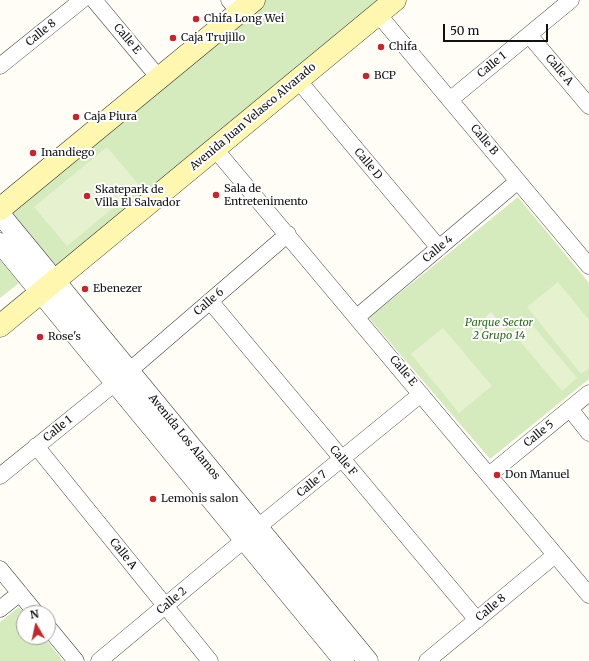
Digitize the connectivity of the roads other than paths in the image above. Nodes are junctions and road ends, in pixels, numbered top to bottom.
1 (82, 0) edge
2 (94, 0) edge
3 (395, 0) edge
4 (572, 0) edge
5 (241, 4) edge
6 (378, 14) junction
7 (530, 35) junction
8 (3, 58) edge
9 (159, 78) junction
10 (298, 80) junction
11 (450, 100) junction
12 (589, 106) edge
13 (215, 149) junction
14 (518, 181) junction
15 (0, 209) edge
16 (0, 214) edge
17 (288, 234) junction
18 (0, 243) edge
19 (439, 248) junction
20 (588, 261) edge
21 (49, 286) junction
22 (210, 301) junction
23 (357, 317) junction
24 (0, 326) edge
25 (122, 377) junction
26 (589, 393) edge
27 (421, 394) junction
28 (570, 409) junction
29 (589, 433) edge
30 (36, 446) junction
31 (342, 459) junction
32 (489, 475) junction
33 (0, 476) edge
34 (251, 533) junction
35 (555, 555) junction
36 (0, 569) edge
37 (20, 593) junction
38 (589, 595) edge
39 (30, 605) edge
40 (165, 606) junction
41 (0, 609) edge
42 (477, 620) junction
43 (56, 637) edge
44 (76, 661) edge
45 (99, 661) edge
46 (210, 661) edge
47 (344, 661) edge
48 (368, 661) edge
49 (427, 661) edge

1 - 8 street, Calle 8
2 - 9 street, Calle E
3 - 6 main road, Avenida Juan Velasco Alvarado
4 - 7 street, Calle 1
5 - 9 main road
6 - 10 main road, Avenida Juan Velasco Alvarado
6 - 11 street, Calle B
7 - 11 street, Calle 1
7 - 12 street, Calle A
9 - 15 main road
10 - 13 main road, Avenida Juan Velasco Alvarado
10 - 19 street, Calle D
11 - 14 street, Calle B
13 - 17 street, Calle E
13 - 21 main road, Avenida Juan Velasco Alvarado
14 - 19 street, Calle 4
14 - 20 street, Calle B
16 - 21 street, Avenida Los Alamos
17 - 22 street, Calle 6
17 - 23 street, Calle E
18 - 21 street, Avenida Los Alamos
19 - 23 street, Calle 4
21 - 24 main road, Avenida Juan Velasco Alvarado
21 - 25 street, Avenida Los Alamos
22 - 25 street, Calle 6
22 - 31 street, Calle F
23 - 27 street, Calle E
25 - 30 street, Calle 1
25 - 34 street, Avenida Los Alamos
26 - 28 street, Calle 5
27 - 31 street, Calle 7
27 - 32 street, Calle E
28 - 29 street
28 - 32 street, Calle 5
30 - 33 street, Calle 1
30 - 40 street, Calle A
31 - 34 street, Calle 7
31 - 42 street, Calle F
32 - 35 street, Calle E
34 - 40 street, Calle 2
34 - 47 street, Avenida Los Alamos
34 - 48 street, Avenida Los Alamos
35 - 38 street, Calle E
35 - 42 street, Calle 8
36 - 37 street
37 - 39 street
37 - 41 street
40 - 45 street, Calle 2
40 - 46 street, Calle A
42 - 49 street, Calle 8
43 - 44 street

